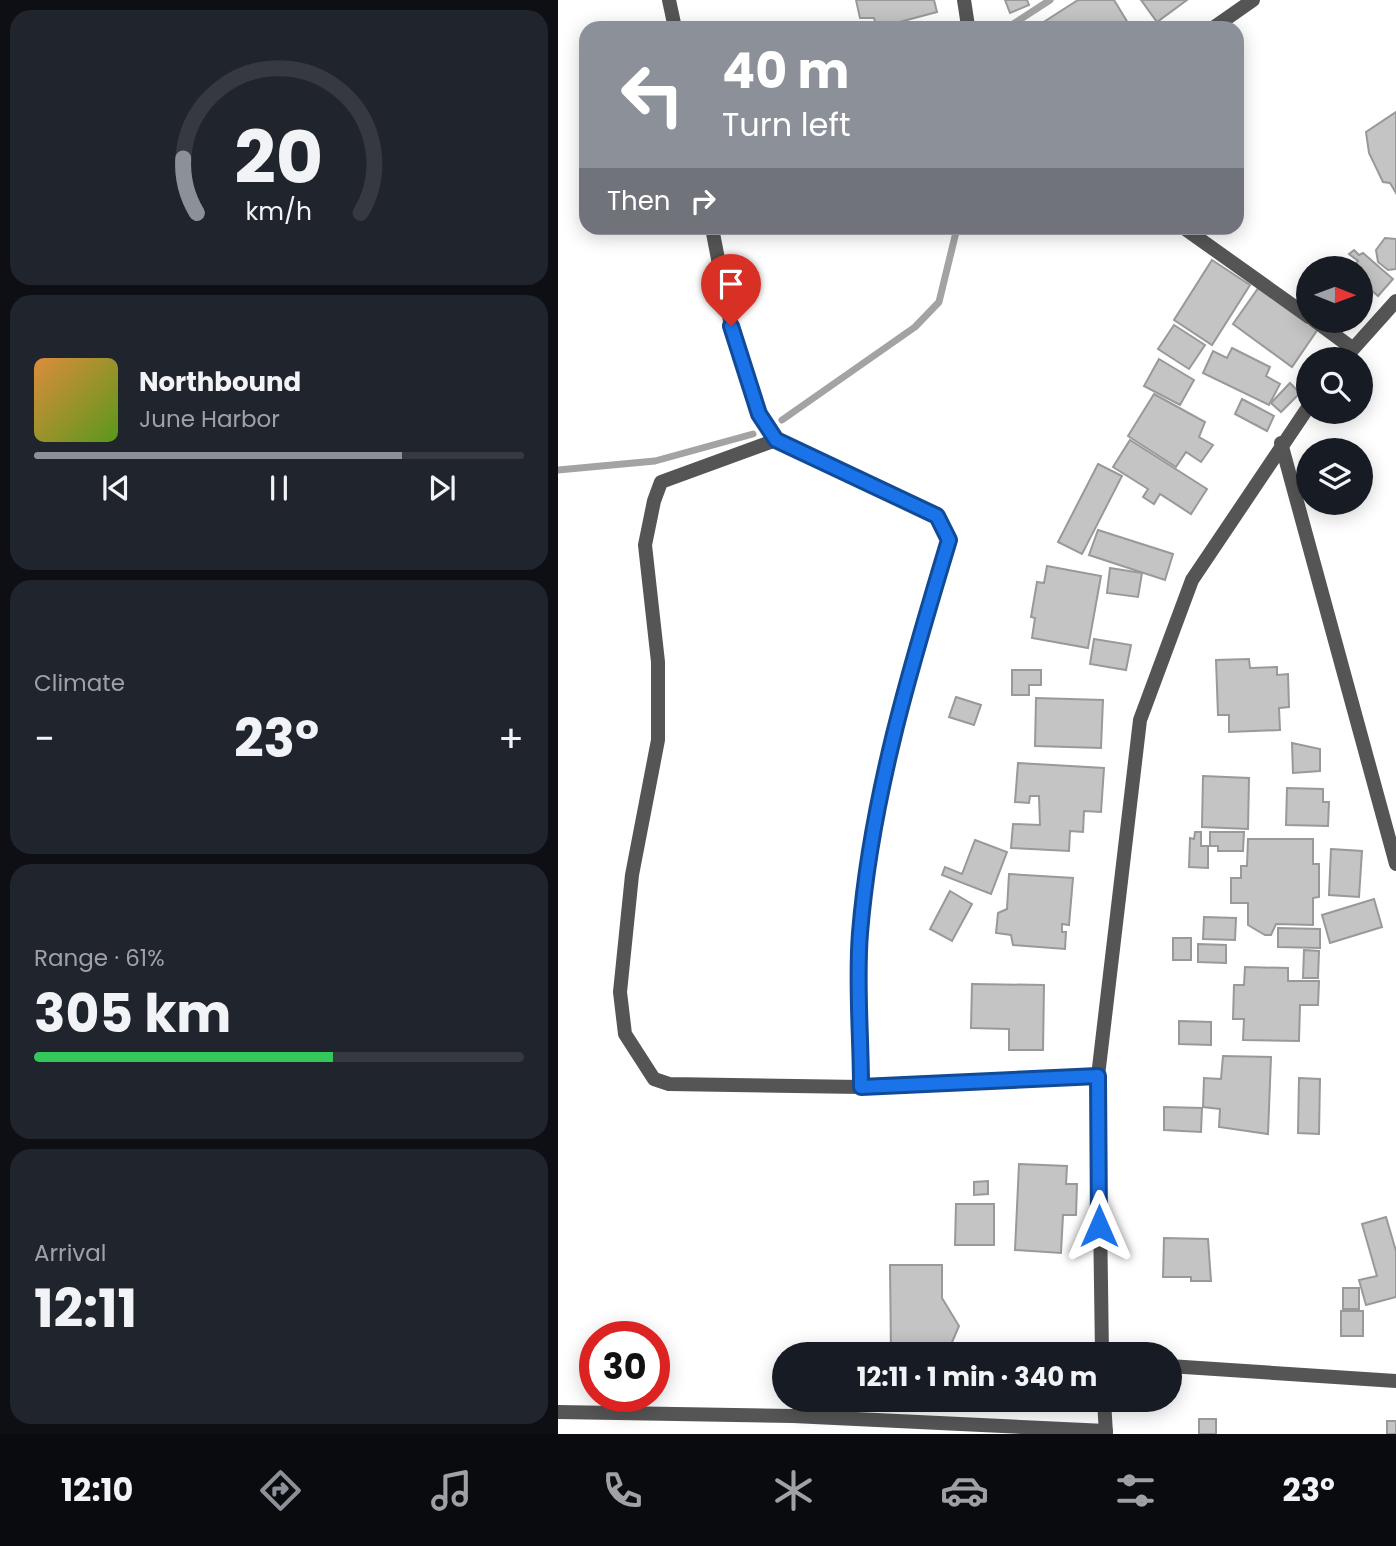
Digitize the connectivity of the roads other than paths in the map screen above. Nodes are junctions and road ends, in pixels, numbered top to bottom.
1 (669, 0) edge
2 (964, 0) edge
3 (1253, 0) edge
4 (674, 21) edge
5 (967, 21) edge
6 (1223, 21) edge
7 (713, 235) edge
8 (1194, 235) edge
9 (1396, 301) edge
10 (1296, 308) edge
11 (1327, 333) edge
12 (1342, 347) edge
13 (1354, 347) edge
14 (1296, 423) edge
15 (776, 440) junction
16 (1281, 443) junction
17 (1396, 864) edge
18 (1098, 1076) junction
19 (861, 1087) junction
20 (1102, 1342) edge
21 (1182, 1367) edge
22 (1396, 1381) edge
23 (558, 1412) edge
24 (1105, 1412) edge
25 (1106, 1433) edge

1 - 4 street
2 - 5 street
3 - 6 street
7 - 15 street
8 - 10 street
9 - 13 street
11 - 12 street
14 - 16 street
15 - 19 street
15 - 19 street
16 - 17 street
16 - 18 street
18 - 19 street
18 - 20 street
21 - 22 street
23 - 25 street
24 - 25 street

